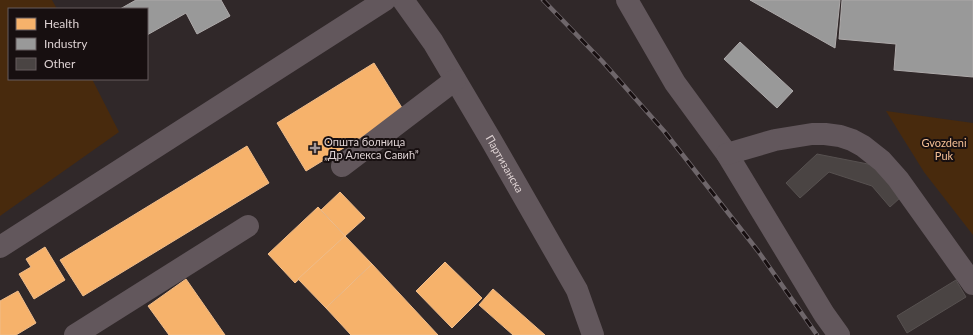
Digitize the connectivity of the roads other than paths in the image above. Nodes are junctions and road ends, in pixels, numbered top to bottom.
1 (385, 0) edge
2 (403, 0) edge
3 (627, 0) edge
4 (455, 80) junction
5 (727, 154) junction
6 (342, 166) dead end
7 (248, 226) dead end
8 (0, 247) edge
9 (973, 284) edge
10 (75, 335) edge
11 (593, 335) edge
12 (839, 335) edge

1 - 8 street
2 - 4 street, Партизанска
3 - 5 street
4 - 6 street
4 - 11 street, Партизанска
5 - 9 street
5 - 12 street
7 - 10 street

